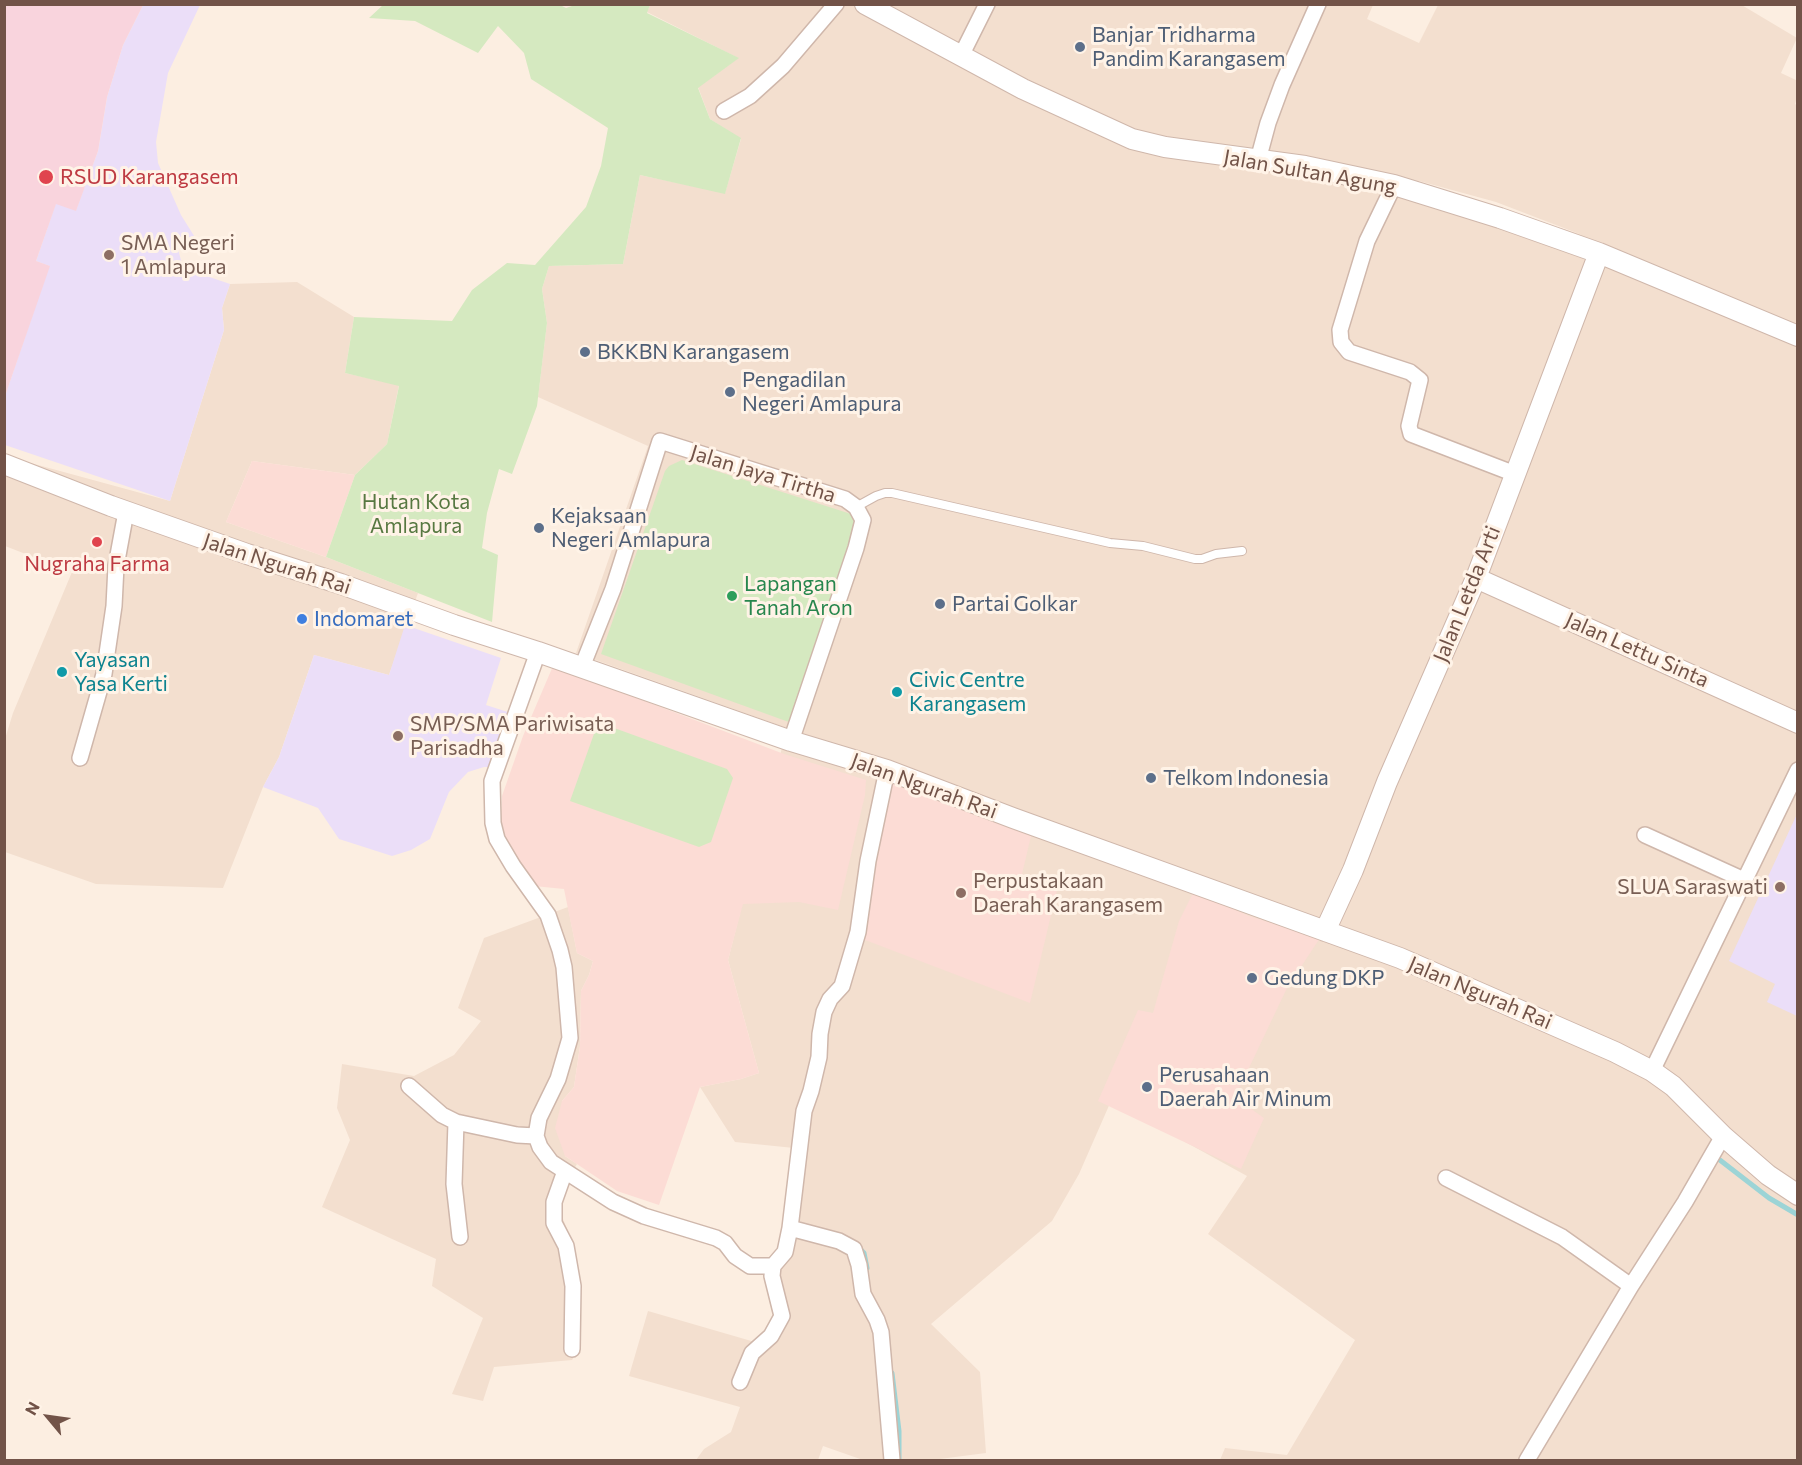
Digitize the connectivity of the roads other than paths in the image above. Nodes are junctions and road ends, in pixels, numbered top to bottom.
1 (836, 4) edge
2 (865, 4) edge
3 (987, 4) edge
4 (1318, 4) edge
5 (961, 56) junction
6 (724, 111) dead end
7 (1258, 160) junction
8 (1394, 185) junction
9 (1599, 253) junction
10 (1797, 336) edge
11 (4, 464) edge
12 (1515, 474) junction
13 (856, 507) junction
14 (126, 512) junction
15 (1242, 551) dead end
16 (1476, 578) junction
17 (538, 652) junction
18 (582, 668) junction
19 (1797, 723) edge
20 (791, 741) junction
21 (80, 758) dead end
22 (887, 770) junction
23 (1797, 770) edge
24 (1645, 835) dead end
25 (1744, 880) junction
26 (1325, 931) junction
27 (1652, 1071) junction
28 (409, 1086) dead end
29 (456, 1122) junction
30 (536, 1136) junction
31 (1723, 1136) junction
32 (565, 1171) junction
33 (1446, 1178) dead end
34 (1797, 1195) edge
35 (790, 1228) junction
36 (460, 1237) dead end
37 (773, 1266) junction
38 (1631, 1286) junction
39 (572, 1349) dead end
40 (740, 1382) dead end
41 (892, 1461) edge
42 (1527, 1461) edge

1 - 6 street
2 - 5 street, Jalan Sultan Agung
3 - 5 street
4 - 7 street
5 - 7 street, Jalan Sultan Agung
7 - 8 street, Jalan Sultan Agung
8 - 9 street, Jalan Sultan Agung
8 - 12 street
9 - 10 street, Jalan Sultan Agung
9 - 12 street, Jalan Letda Arti
11 - 14 street, Jalan Ngurah Rai
12 - 16 street, Jalan Letda Arti
13 - 15 lane
13 - 18 street, Jalan Jaya Tirtha
13 - 20 street, Jalan Jaya Tirtha
14 - 17 street, Jalan Ngurah Rai
14 - 21 street
16 - 19 street, Jalan Lettu Sinta
16 - 26 street, Jalan Letda Arti
17 - 18 street, Jalan Ngurah Rai
17 - 30 street
18 - 20 street, Jalan Ngurah Rai
20 - 22 street, Jalan Ngurah Rai
22 - 26 street, Jalan Ngurah Rai
22 - 35 street
23 - 25 street
24 - 25 street
25 - 27 street
26 - 27 street, Jalan Ngurah Rai
27 - 31 street, Jalan Ngurah Rai
28 - 29 street
29 - 30 street
29 - 36 street
30 - 32 street
31 - 34 street, Jalan Ngurah Rai
31 - 38 street
32 - 37 street
32 - 39 street
33 - 38 street
35 - 37 street
35 - 41 street
37 - 40 street
38 - 42 street

